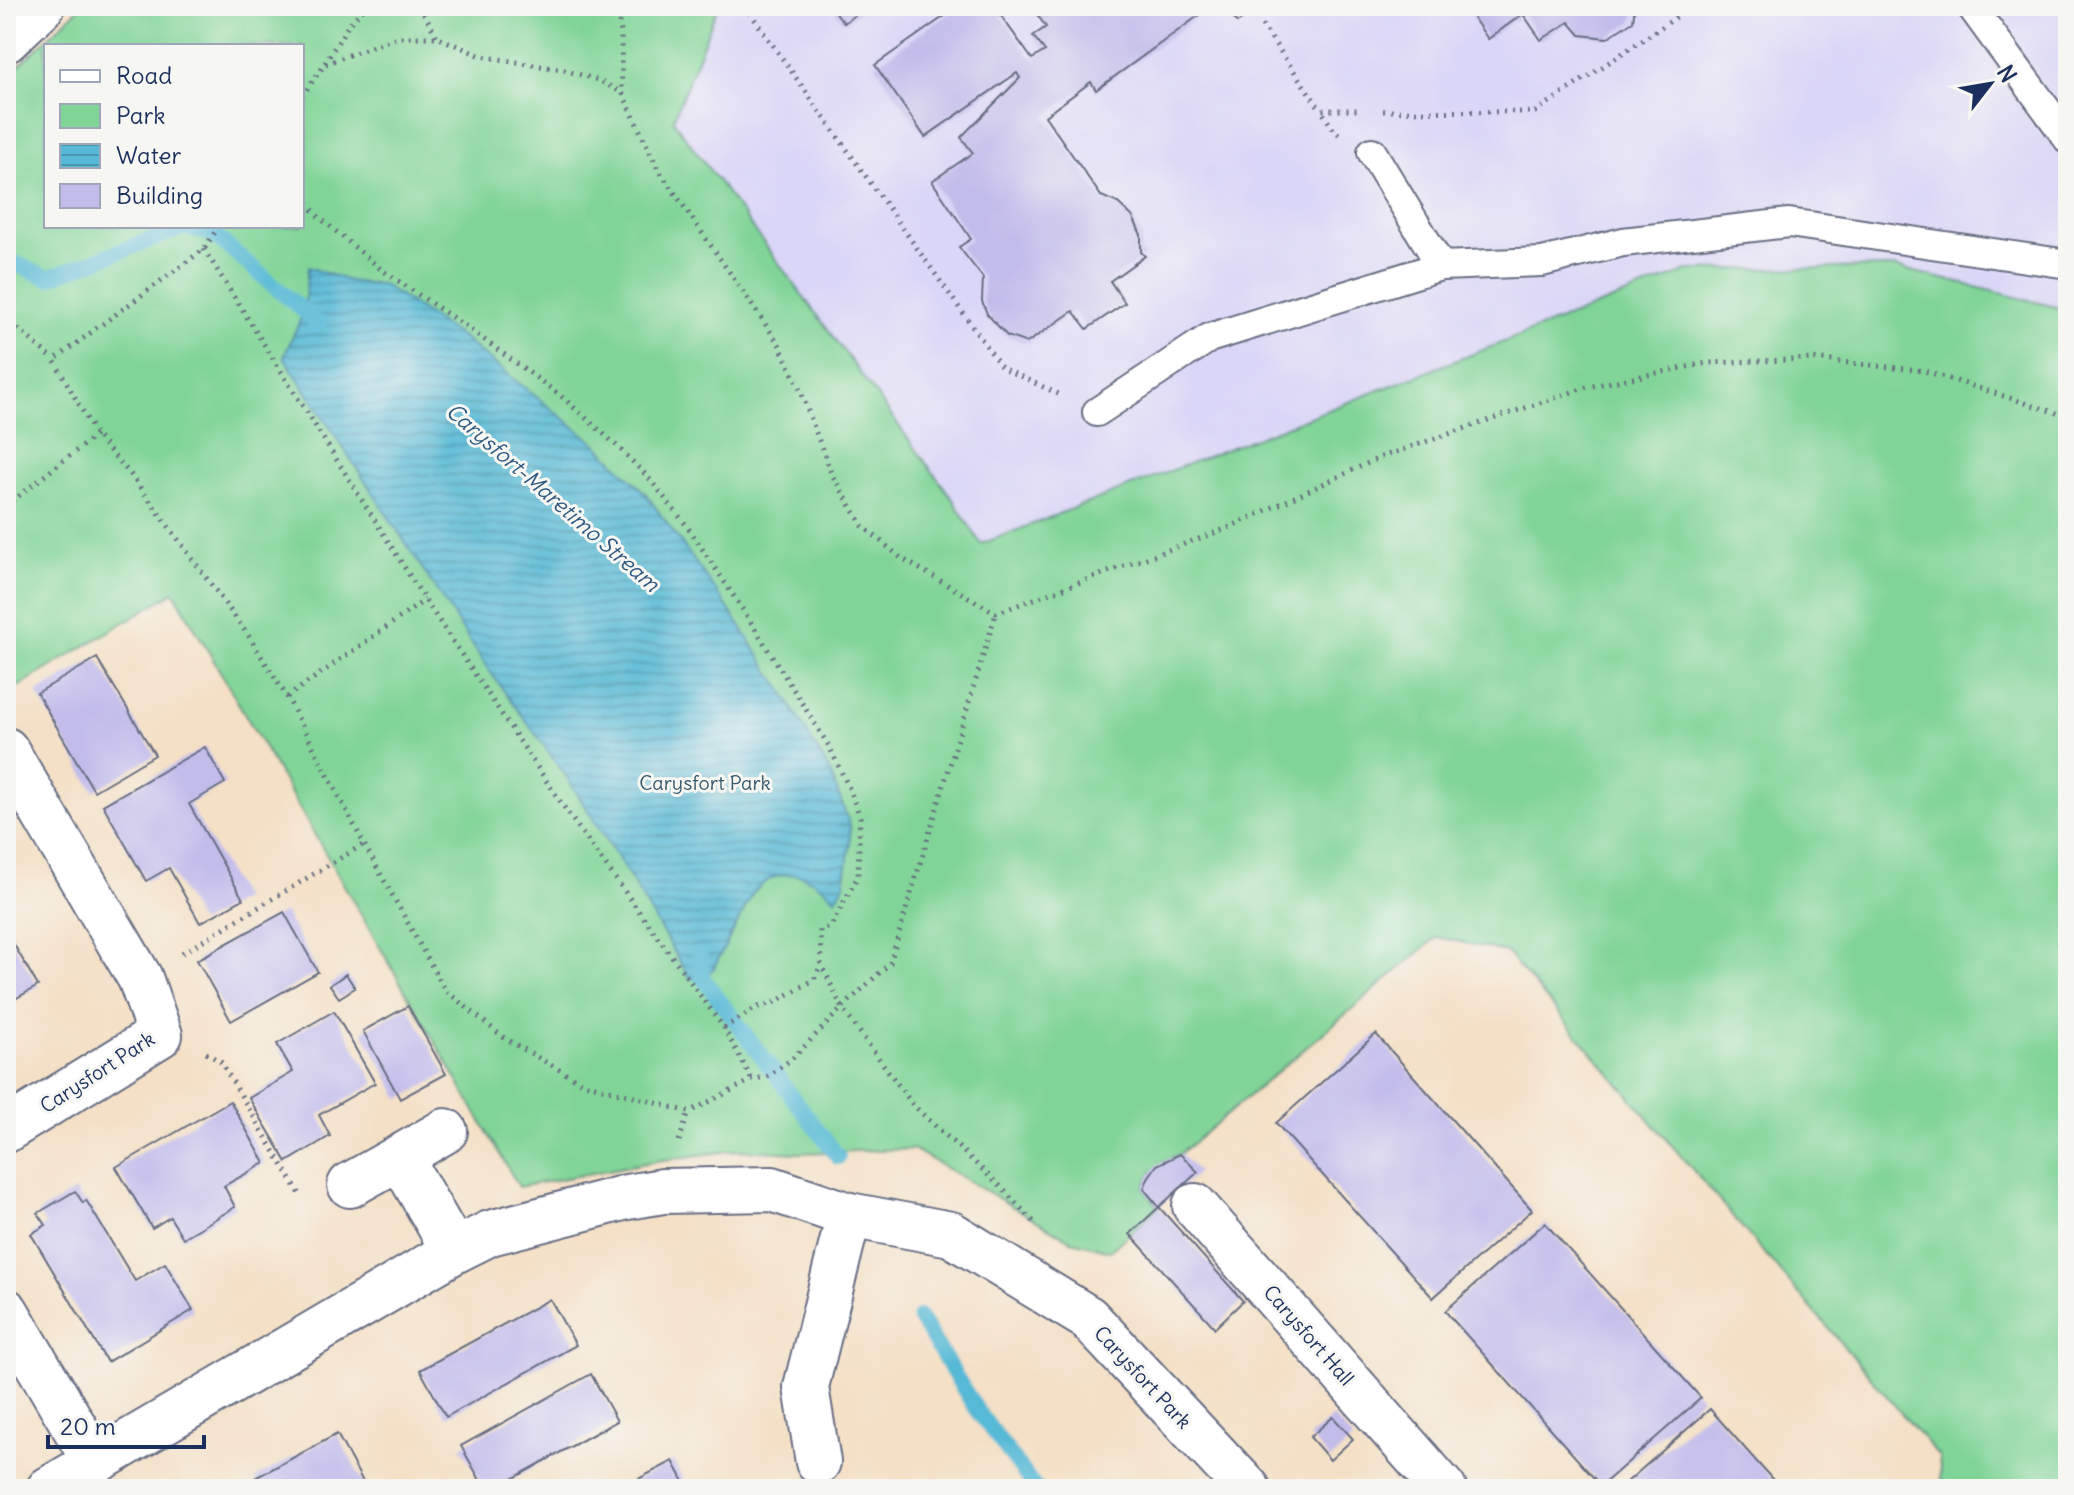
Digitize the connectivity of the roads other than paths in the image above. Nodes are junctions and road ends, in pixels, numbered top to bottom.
1 (42, 6) edge
2 (1971, 6) edge
3 (6, 40) edge
4 (2068, 139) edge
5 (1372, 152) road end
6 (2068, 264) edge
7 (1441, 266) junction
8 (1097, 412) road end
9 (6, 750) edge
10 (6, 1130) edge
11 (445, 1131) dead end
12 (400, 1157) junction
13 (350, 1185) road end
14 (1195, 1206) dead end
15 (849, 1215) junction
16 (454, 1251) junction
17 (6, 1311) edge
18 (95, 1462) junction
19 (818, 1462) dead end
20 (1420, 1481) edge
21 (49, 1489) edge
22 (1248, 1489) edge

1 - 3 street
2 - 4 lane
5 - 7 lane
6 - 7 lane
7 - 8 lane
9 - 10 street, Carysfort Park
11 - 12 street
12 - 13 street
12 - 16 street
14 - 20 street, Carysfort Hall
15 - 16 street, Carysfort Park
15 - 19 street
15 - 22 street, Carysfort Park
16 - 18 street, Carysfort Park
17 - 18 street
18 - 21 street, Carysfort Park

